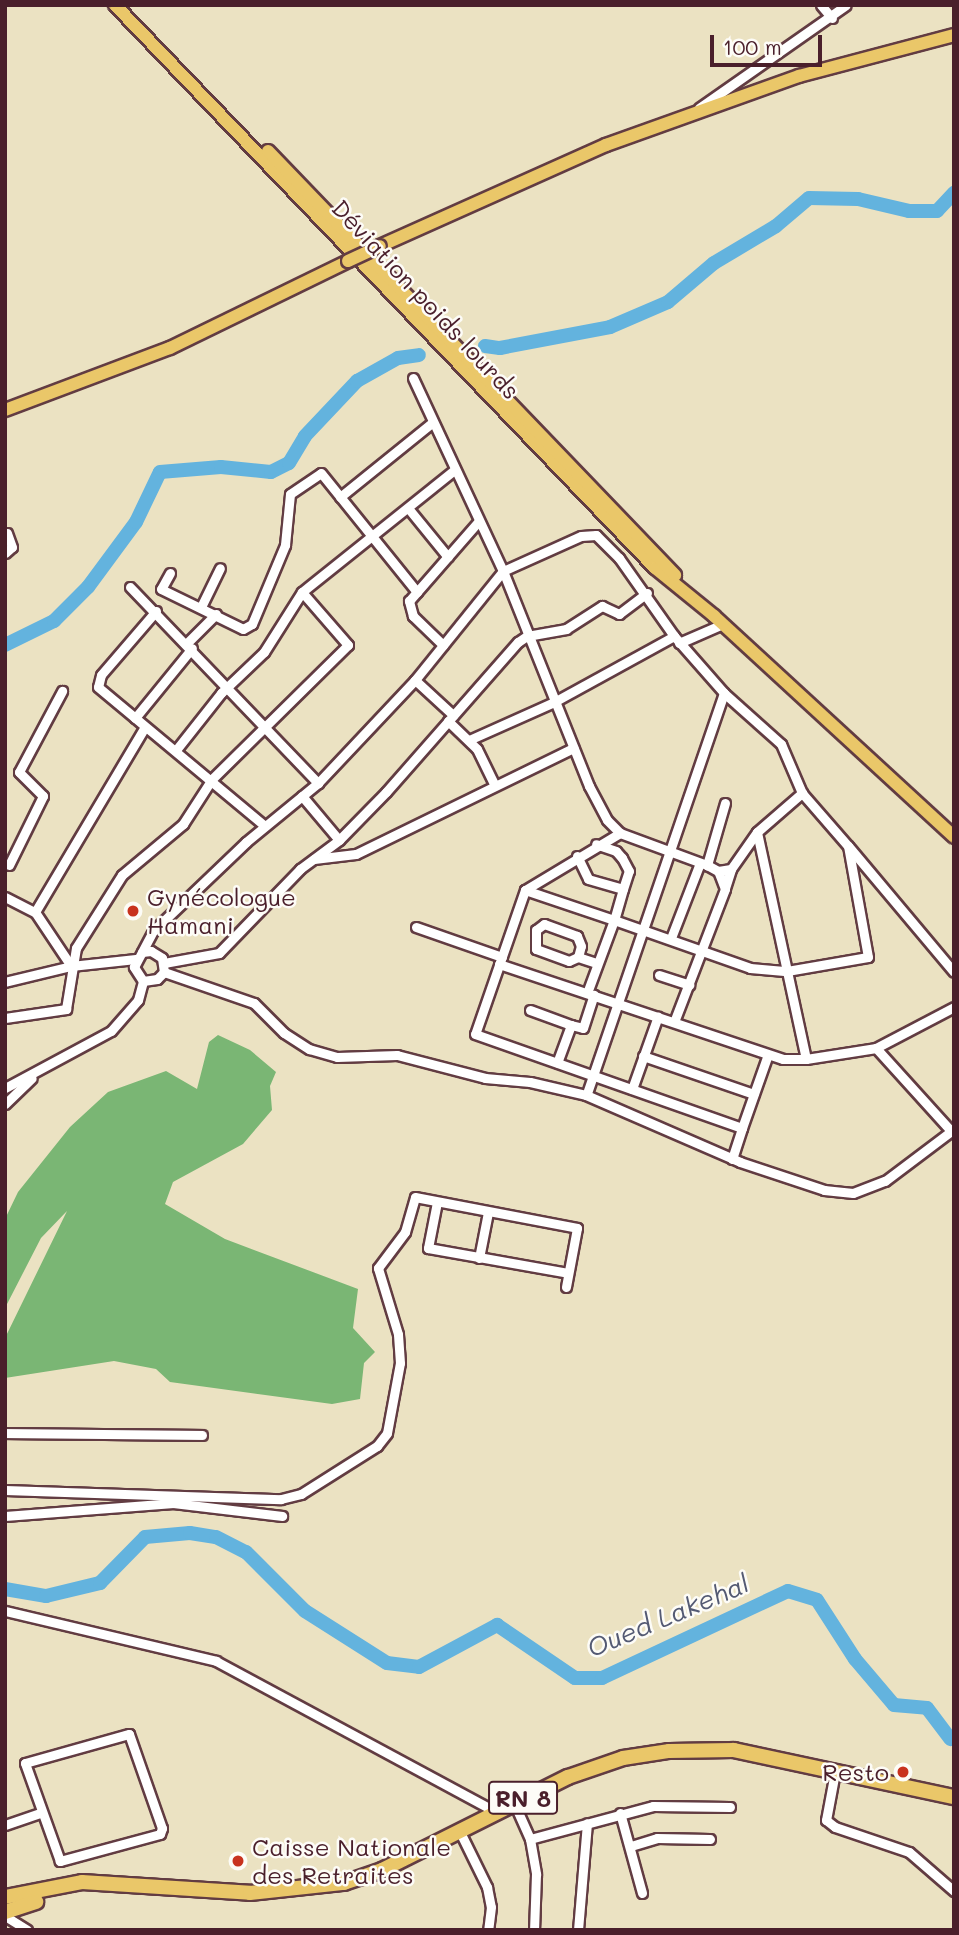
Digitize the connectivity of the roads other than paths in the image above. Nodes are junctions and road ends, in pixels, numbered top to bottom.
1 (115, 5) edge
2 (126, 5) edge
3 (821, 5) edge
4 (846, 5) edge
5 (832, 18) junction
6 (954, 35) edge
7 (685, 117) junction
8 (413, 378) dead end
9 (5, 410) edge
10 (433, 422) junction
11 (453, 471) junction
12 (340, 497) junction
13 (408, 508) junction
14 (478, 522) junction
15 (8, 533) dead end
16 (372, 536) junction
17 (5, 553) edge
18 (448, 557) junction
19 (220, 568) dead end
20 (503, 571) junction
21 (170, 573) dead end
22 (131, 587) dead end
23 (302, 592) junction
24 (417, 592) junction
25 (647, 593) junction
26 (201, 607) junction
27 (156, 611) junction
28 (216, 614) junction
29 (718, 620) junction
30 (527, 636) junction
31 (677, 640) junction
32 (189, 645) junction
33 (443, 645) junction
34 (415, 680) junction
35 (228, 687) junction
36 (62, 691) dead end
37 (724, 693) junction
38 (554, 702) junction
39 (135, 718) junction
40 (451, 718) junction
41 (263, 725) junction
42 (145, 727) junction
43 (468, 740) junction
44 (573, 748) junction
45 (177, 750) junction
46 (212, 779) junction
47 (318, 783) junction
48 (494, 784) junction
49 (802, 793) junction
50 (302, 796) junction
51 (725, 803) dead end
52 (265, 826) junction
53 (757, 832) junction
54 (620, 833) junction
55 (954, 837) edge
56 (339, 840) junction
57 (596, 844) junction
58 (848, 846) junction
59 (670, 853) junction
60 (577, 856) junction
61 (314, 859) junction
62 (704, 864) junction
63 (7, 867) edge
64 (731, 869) junction
65 (718, 871) junction
66 (623, 889) junction
67 (724, 889) junction
68 (525, 890) junction
69 (5, 897) edge
70 (35, 912) junction
71 (614, 920) junction
72 (416, 928) dead end
73 (643, 929) junction
74 (671, 938) junction
75 (703, 948) junction
76 (139, 956) junction
77 (578, 957) junction
78 (500, 960) junction
79 (597, 963) junction
80 (71, 966) junction
81 (164, 967) junction
82 (787, 971) junction
83 (954, 972) edge
84 (659, 975) dead end
85 (143, 981) junction
86 (5, 982) edge
87 (689, 985) junction
88 (591, 994) junction
89 (618, 1002) junction
90 (954, 1007) edge
91 (530, 1010) dead end
92 (658, 1016) junction
93 (5, 1018) edge
94 (674, 1021) junction
95 (571, 1025) junction
96 (876, 1048) junction
97 (768, 1054) junction
98 (643, 1056) junction
99 (806, 1059) junction
100 (557, 1063) junction
101 (36, 1074) junction
102 (594, 1074) junction
103 (5, 1088) edge
104 (632, 1089) junction
105 (754, 1094) junction
106 (586, 1095) junction
107 (5, 1104) edge
108 (742, 1128) junction
109 (952, 1130) edge
110 (732, 1159) junction
111 (436, 1202) junction
112 (488, 1212) junction
113 (480, 1258) junction
114 (568, 1273) junction
115 (566, 1287) dead end
116 (5, 1433) edge
117 (202, 1435) dead end
118 (5, 1490) edge
119 (5, 1516) edge
120 (282, 1516) dead end
121 (5, 1611) edge
122 (835, 1773) junction
123 (954, 1797) edge
124 (513, 1803) junction
125 (730, 1807) dead end
126 (495, 1811) junction
127 (40, 1813) junction
128 (620, 1813) junction
129 (587, 1823) junction
130 (5, 1825) edge
131 (459, 1830) junction
132 (530, 1839) junction
133 (710, 1839) dead end
134 (631, 1846) junction
135 (101, 1883) junction
136 (954, 1891) edge
137 (642, 1893) dead end
138 (5, 1897) edge
139 (5, 1914) edge
140 (27, 1930) edge
141 (488, 1930) edge
142 (534, 1930) edge
143 (578, 1930) edge

1 - 29 main road, Déviation poids lourds
2 - 29 main road, Déviation poids lourds
3 - 5 street
4 - 5 street
5 - 7 street
6 - 7 main road
7 - 9 main road, bridge
8 - 10 street
10 - 11 street
10 - 12 street
11 - 13 street
11 - 14 street
12 - 16 street
12 - 28 street
13 - 16 street
13 - 18 street
14 - 18 street
14 - 20 street
15 - 17 street
16 - 23 street
16 - 24 street
18 - 24 street
19 - 26 street
20 - 25 street
20 - 30 street
20 - 33 street
21 - 26 street
22 - 27 street
23 - 35 street
23 - 41 street
24 - 33 street
25 - 30 street
25 - 31 street
26 - 28 street
27 - 32 street
27 - 39 street
28 - 32 street
29 - 31 street
29 - 55 main road, Déviation poids lourds
30 - 38 street
30 - 40 street
31 - 37 street
31 - 38 street
32 - 35 street
32 - 39 street
33 - 34 street
34 - 40 street
34 - 47 street
35 - 41 street
35 - 45 street
36 - 63 street
37 - 49 street
37 - 59 street
38 - 43 street
38 - 44 street
39 - 42 street
40 - 43 street
40 - 56 street
41 - 46 street
41 - 47 street
42 - 45 street
42 - 70 street
43 - 48 street
44 - 48 street
44 - 54 street
45 - 46 street
46 - 52 street
46 - 80 street
47 - 50 street
48 - 61 street
49 - 53 street
49 - 58 street
50 - 52 street
50 - 56 street
51 - 62 street
52 - 76 street
53 - 64 street
53 - 82 street
54 - 57 street
54 - 59 street
56 - 61 street
57 - 60 street
57 - 66 street
58 - 82 street
58 - 83 street
59 - 62 street
59 - 73 street
60 - 66 street
60 - 68 street
61 - 81 street
62 - 65 street
62 - 74 street
64 - 65 street
64 - 67 street
65 - 67 street
66 - 71 street
67 - 75 street
68 - 71 street
68 - 78 street
69 - 70 street
70 - 80 street
71 - 73 street
71 - 79 street
72 - 78 street
73 - 74 street
73 - 89 street
74 - 75 street
75 - 82 street
75 - 87 street
76 - 80 street
76 - 81 street
76 - 85 street
77 - 77 street
77 - 79 street
78 - 88 street
78 - 100 street
79 - 88 street
80 - 86 street
80 - 93 street
81 - 85 street
81 - 106 street
82 - 99 street
84 - 87 street
85 - 101 street
87 - 94 street
88 - 89 street
88 - 95 street
89 - 92 street
89 - 102 street
90 - 96 street
91 - 95 street
92 - 94 street
92 - 98 street
94 - 97 street
95 - 100 street
96 - 99 street
96 - 109 street
97 - 99 street
97 - 105 street
98 - 104 street
98 - 105 street
100 - 102 street
101 - 103 street
101 - 107 street
102 - 104 street
102 - 106 street
104 - 108 street
105 - 108 street
106 - 110 street
108 - 110 street
109 - 110 street
111 - 112 street
111 - 113 street
111 - 118 street
112 - 113 street
112 - 114 street
113 - 114 street
114 - 115 street
116 - 117 street
119 - 120 street
121 - 126 street
122 - 123 highway, RN 8
122 - 124 highway, RN 8
122 - 136 street
124 - 126 highway, RN 8
124 - 132 street
125 - 128 street
126 - 131 highway, RN 8
127 - 127 street
127 - 130 street
128 - 129 street
128 - 134 street
129 - 132 street
129 - 143 street
131 - 135 highway, RN 8
131 - 141 street
132 - 142 street
133 - 134 street
134 - 137 street
135 - 138 highway, RN 8
135 - 139 highway, RN 8
139 - 140 street

